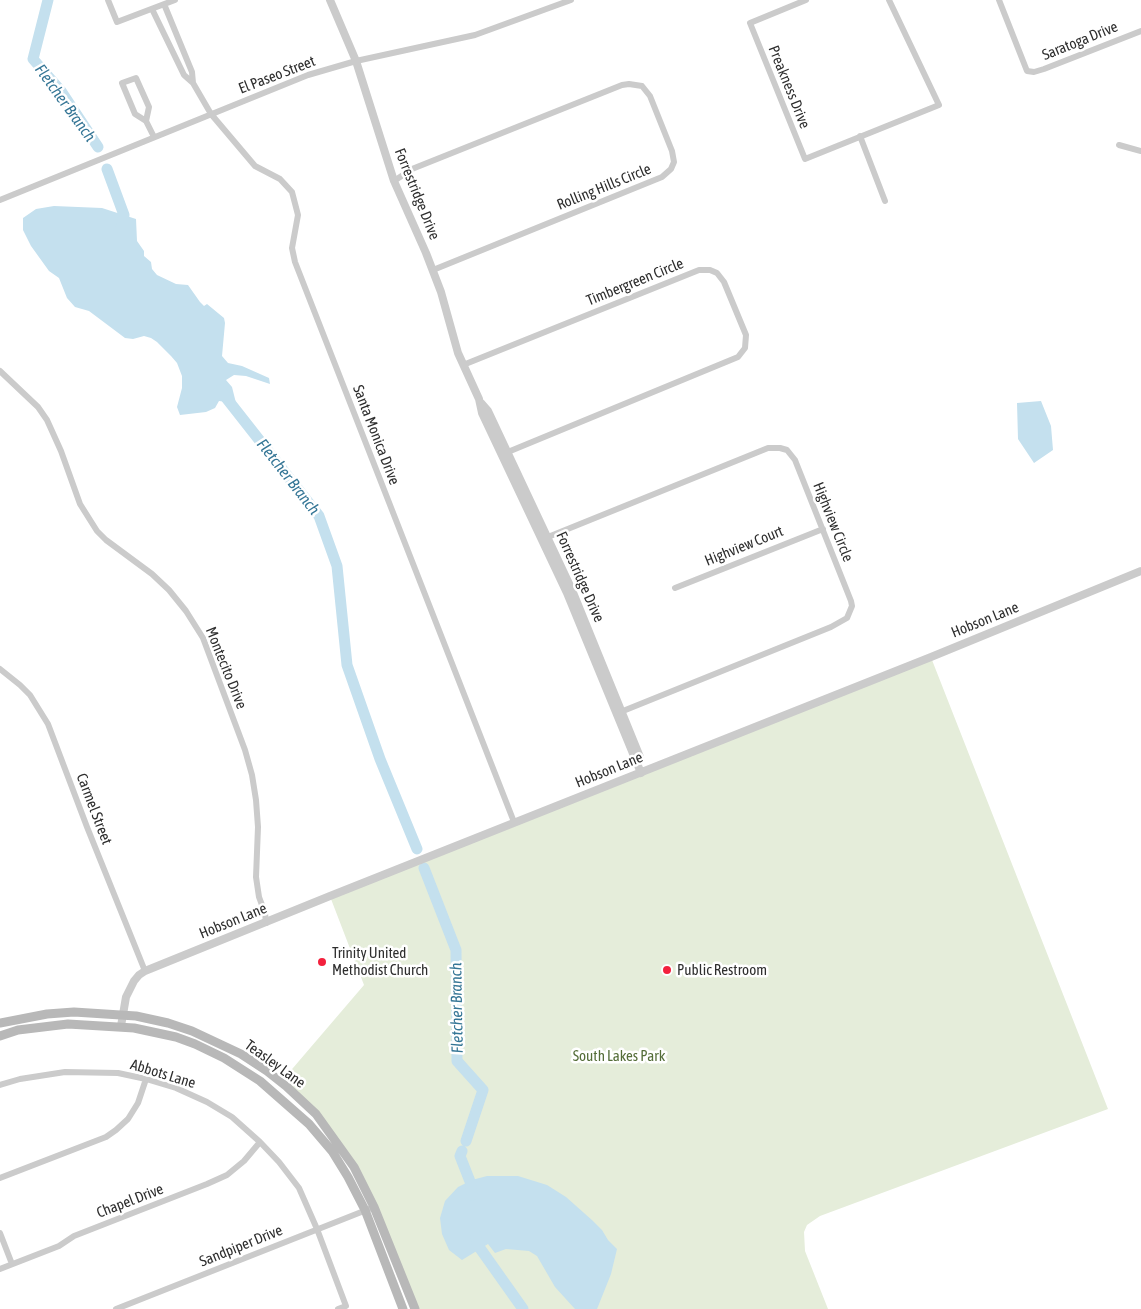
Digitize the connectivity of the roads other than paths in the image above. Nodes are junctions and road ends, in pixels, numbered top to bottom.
1 (108, 0) edge
2 (175, 0) edge
3 (330, 0) edge
4 (571, 0) edge
5 (806, 0) edge
6 (889, 0) edge
7 (999, 0) edge
8 (164, 4) junction
9 (152, 9) junction
10 (1141, 30) edge
11 (182, 48) junction
12 (172, 52) junction
13 (356, 61) junction
14 (193, 83) junction
15 (211, 114) junction
16 (146, 121) junction
17 (860, 136) junction
18 (154, 137) junction
19 (1119, 145) dead end
20 (1141, 151) edge
21 (394, 181) junction
22 (0, 200) edge
23 (886, 201) dead end
24 (433, 270) junction
25 (463, 365) junction
26 (0, 371) edge
27 (505, 453) junction
28 (823, 529) junction
29 (545, 539) junction
30 (1141, 571) edge
31 (676, 588) dead end
32 (0, 669) edge
33 (619, 712) junction
34 (643, 772) junction
35 (514, 822) junction
36 (266, 922) junction
37 (145, 971) junction
38 (122, 1014) junction
39 (0, 1024) edge
40 (121, 1026) junction
41 (0, 1036) edge
42 (146, 1079) junction
43 (0, 1086) edge
44 (260, 1142) junction
45 (0, 1178) edge
46 (374, 1207) junction
47 (365, 1210) junction
48 (317, 1229) junction
49 (0, 1233) edge
50 (12, 1264) junction
51 (0, 1269) edge
52 (116, 1309) edge
53 (338, 1309) edge
54 (404, 1309) edge
55 (415, 1309) edge

1 - 9 street
2 - 8 street
3 - 13 street, Forrestridge Drive
4 - 13 street, El Paseo Street
5 - 17 street, Preakness Drive
6 - 17 street
7 - 10 street, Saratoga Drive
8 - 9 street
8 - 11 street, Santa Monica Drive
9 - 12 street, Santa Monica Drive
11 - 12 street
11 - 14 street, Santa Monica Drive
12 - 14 street, Santa Monica Drive
13 - 15 street, El Paseo Street
13 - 21 street, Forrestridge Drive
14 - 15 street, Santa Monica Drive
15 - 18 street, El Paseo Street
15 - 35 street, Santa Monica Drive
16 - 16 street
16 - 18 street
17 - 23 street
18 - 22 street, El Paseo Street
19 - 20 street
21 - 24 street, Forrestridge Drive
21 - 24 street, Rolling Hills Circle
24 - 25 street, Forrestridge Drive
25 - 27 street, Forrestridge Drive
25 - 27 street, Timbergreen Circle
26 - 36 street, Montecito Drive
27 - 29 street, Forrestridge Drive
28 - 29 street, Highview Circle
28 - 31 street, Highview Court
28 - 33 street, Highview Circle
29 - 33 street, Forrestridge Drive
30 - 34 street, Hobson Lane
32 - 37 street, Carmel Street
33 - 34 street, Forrestridge Drive
34 - 35 street, Hobson Lane
35 - 36 street, Hobson Lane
36 - 37 street, Hobson Lane
37 - 38 street, Hobson Lane
38 - 39 main road, Teasley Lane
38 - 40 street, Hobson Lane
38 - 46 main road, Teasley Lane
40 - 41 main road, Teasley Lane
40 - 47 main road, Teasley Lane
42 - 43 street, Abbots Lane
42 - 44 street, Abbots Lane
42 - 45 street
44 - 48 street, Abbots Lane
44 - 50 street, Chapel Drive
46 - 47 street, Sandpiper Drive
46 - 55 main road, Teasley Lane
47 - 48 street, Sandpiper Drive
47 - 54 main road, Teasley Lane
48 - 52 street, Sandpiper Drive
48 - 53 street, Abbots Lane
49 - 50 street
50 - 51 street, Chapel Drive

